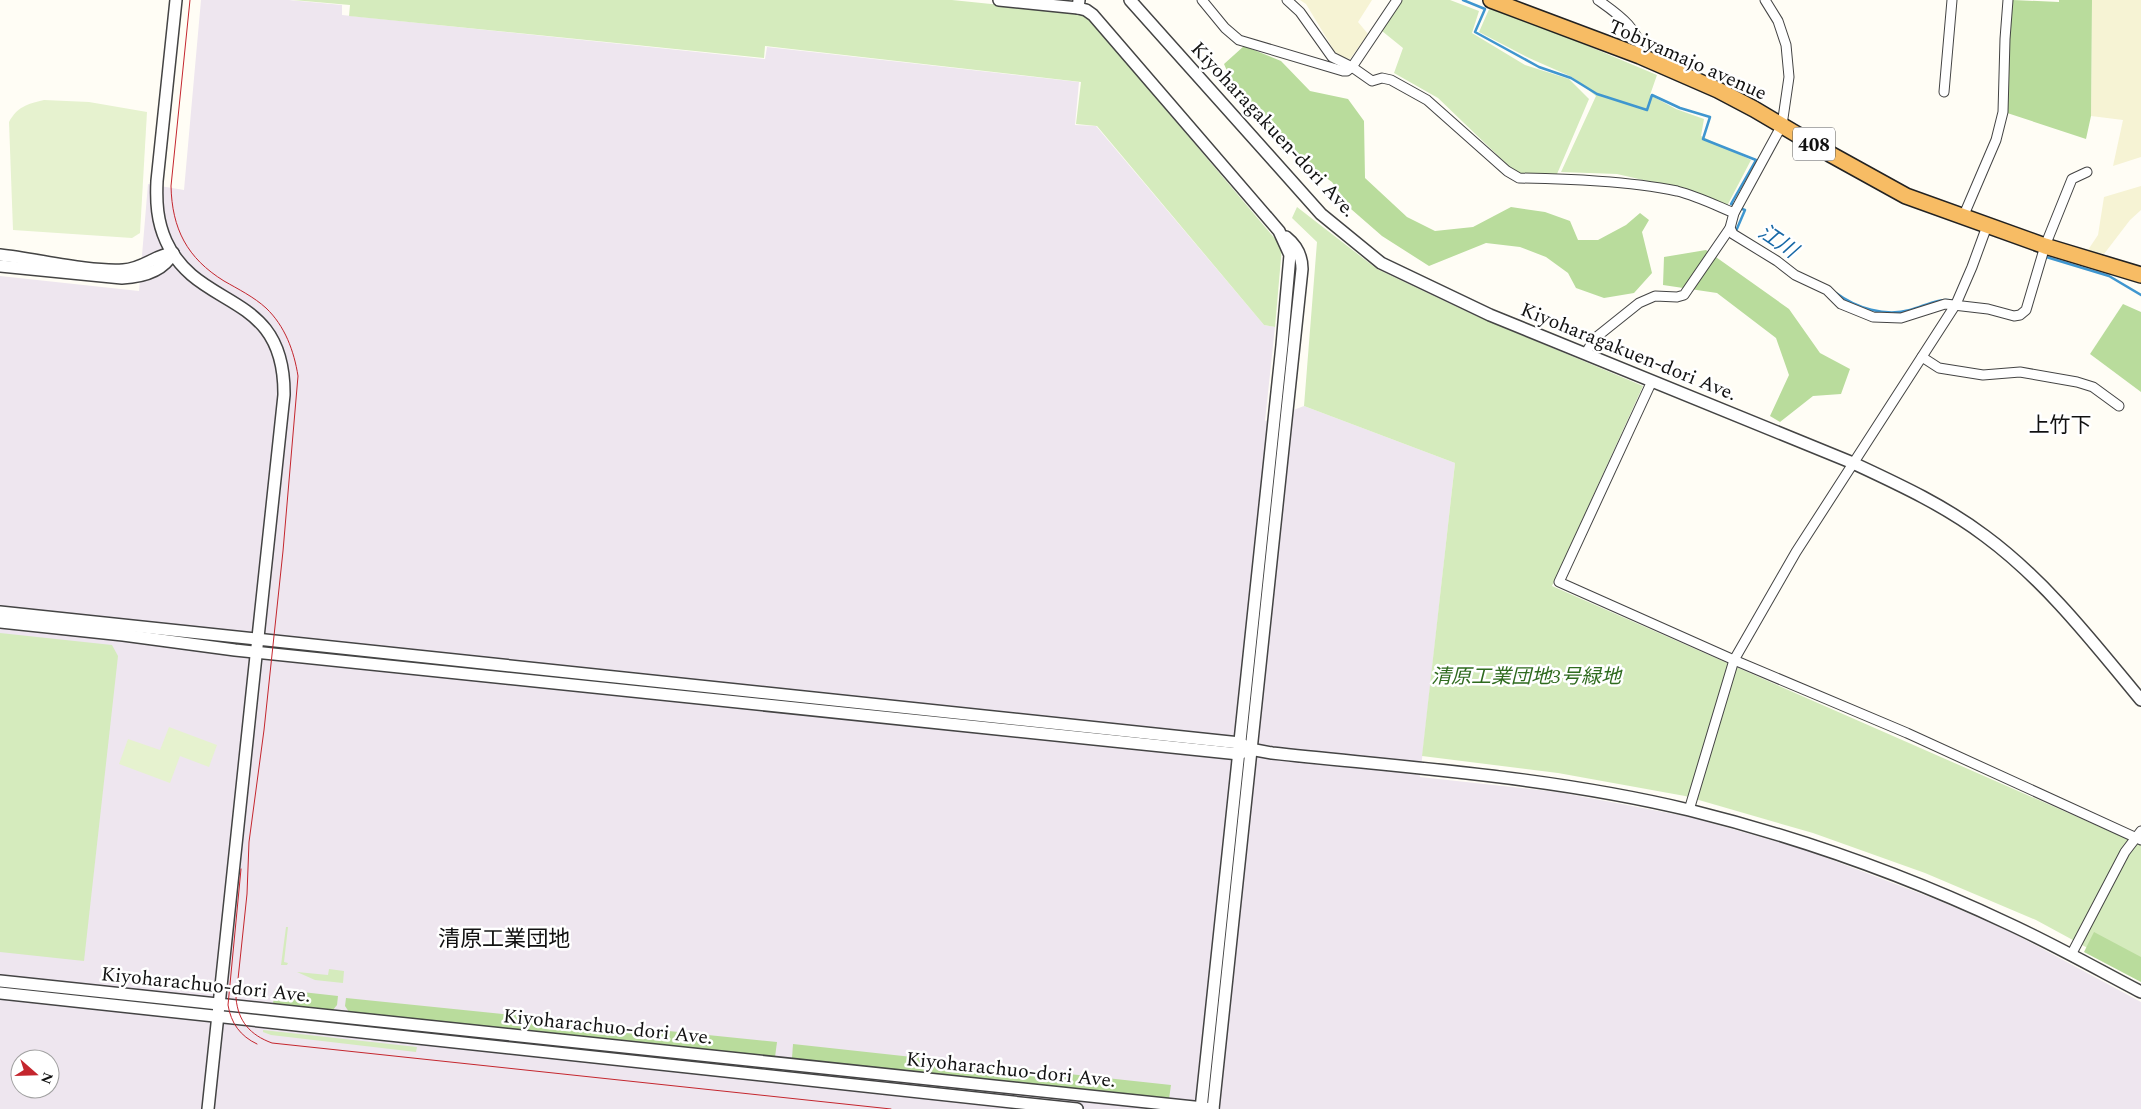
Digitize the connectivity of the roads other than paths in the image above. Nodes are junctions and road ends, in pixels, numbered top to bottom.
1 (176, 0) edge
2 (999, 0) edge
3 (1130, 0) edge
4 (1202, 0) edge
5 (1287, 0) edge
6 (1397, 0) edge
7 (1491, 0) edge
8 (1598, 0) edge
9 (1765, 0) edge
10 (1952, 0) edge
11 (2008, 0) edge
12 (1079, 4) edge
13 (1640, 56) junction
14 (1352, 67) junction
15 (1944, 92) dead end
16 (1782, 125) junction
17 (2087, 172) dead end
18 (1734, 213) junction
19 (1963, 218) junction
20 (1987, 226) junction
21 (1730, 228) junction
22 (2045, 246) junction
23 (173, 253) junction
24 (0, 255) edge
25 (0, 266) edge
26 (2141, 275) edge
27 (1956, 304) junction
28 (1586, 353) junction
29 (1922, 357) junction
30 (1652, 381) junction
31 (2119, 406) dead end
32 (1852, 463) junction
33 (0, 612) edge
34 (0, 622) edge
35 (258, 638) junction
36 (257, 652) junction
37 (1734, 660) junction
38 (2141, 700) edge
39 (1243, 749) junction
40 (1689, 810) junction
41 (2139, 836) edge
42 (2071, 955) junction
43 (0, 981) edge
44 (2141, 992) edge
45 (0, 993) edge
46 (219, 1004) junction
47 (218, 1016) junction
48 (209, 1106) edge
49 (1201, 1108) edge
50 (1077, 1109) edge
51 (1213, 1109) edge

1 - 23 street
2 - 12 street
3 - 28 street, Kiyoharagakuen-dori Ave.
4 - 14 street
5 - 14 street
6 - 14 street
7 - 13 highway, Tobiyamajo avenue / 408
8 - 13 street
9 - 16 street
10 - 15 street
11 - 19 street
12 - 39 street
13 - 16 highway, Tobiyamajo avenue / 408
14 - 18 street
16 - 18 street
16 - 19 highway, Tobiyamajo avenue / 408
17 - 22 street
18 - 21 street
19 - 20 highway, Tobiyamajo avenue / 408
20 - 22 highway, Tobiyamajo avenue / 408
20 - 27 street
21 - 27 street
21 - 28 street
22 - 26 highway, Tobiyamajo avenue / 408
22 - 27 street
23 - 24 street
23 - 25 street
23 - 35 street
27 - 29 street
28 - 30 street, Kiyoharagakuen-dori Ave.
29 - 31 street
29 - 32 street
30 - 32 street, Kiyoharagakuen-dori Ave.
30 - 37 street
32 - 37 street
32 - 38 street, Kiyoharagakuen-dori Ave.
33 - 35 street
34 - 36 street
35 - 36 street
35 - 39 street
36 - 39 street
36 - 46 street
37 - 40 street
37 - 41 street
39 - 40 street
39 - 49 street
39 - 51 street
40 - 42 street
41 - 42 street
42 - 44 street
43 - 46 street, Kiyoharachuo-dori Ave.
45 - 47 street, Kiyoharachuo-dori Ave.
46 - 47 street
46 - 49 street, Kiyoharachuo-dori Ave.
47 - 48 street
47 - 50 street, Kiyoharachuo-dori Ave.
49 - 51 street, Kiyoharachuo-dori Ave.

